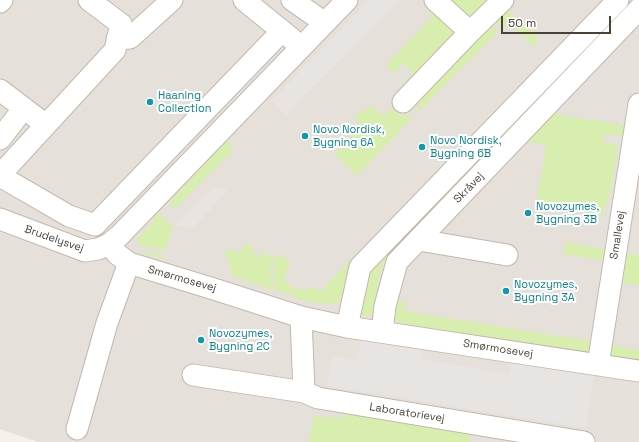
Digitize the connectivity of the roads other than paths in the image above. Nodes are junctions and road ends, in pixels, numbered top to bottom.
1 (89, 0) edge
2 (172, 0) edge
3 (244, 0) edge
4 (292, 0) edge
5 (347, 0) edge
6 (435, 0) edge
7 (618, 0) edge
8 (512, 1) edge
9 (639, 9) edge
10 (324, 23) junction
11 (282, 31) junction
12 (470, 32) junction
13 (118, 39) junction
14 (302, 47) junction
15 (0, 90) edge
16 (403, 102) dead end
17 (639, 104) edge
18 (24, 108) junction
19 (199, 116) junction
20 (46, 125) junction
21 (216, 134) junction
22 (0, 139) edge
23 (0, 176) edge
24 (0, 219) edge
25 (419, 240) junction
26 (108, 244) junction
27 (507, 255) dead end
28 (129, 264) junction
29 (301, 317) junction
30 (347, 327) junction
31 (382, 332) junction
32 (598, 365) junction
33 (639, 371) edge
34 (193, 375) dead end
35 (304, 392) junction
36 (77, 429) dead end
37 (584, 442) edge

1 - 13 street
2 - 13 street
3 - 11 street
4 - 10 street
5 - 10 street
6 - 12 street
7 - 30 street
8 - 12 street
9 - 25 street, Skråvej
10 - 14 street
11 - 14 street
11 - 19 street
12 - 16 street
13 - 20 street
14 - 21 street
15 - 18 street
17 - 32 street, Smallevej
18 - 20 street
18 - 22 street
19 - 21 street
19 - 23 street
20 - 23 street
21 - 26 street
24 - 26 street, Brudelysvej
25 - 27 street
25 - 31 street, Skråvej
26 - 28 street, Smørmosevej
28 - 29 street, Smørmosevej
28 - 36 street
29 - 30 street, Smørmosevej
29 - 35 street
30 - 31 street, Smørmosevej
31 - 32 street, Smørmosevej
32 - 33 street, Smørmosevej
34 - 35 street, Laboratorievej
35 - 37 street, Laboratorievej

